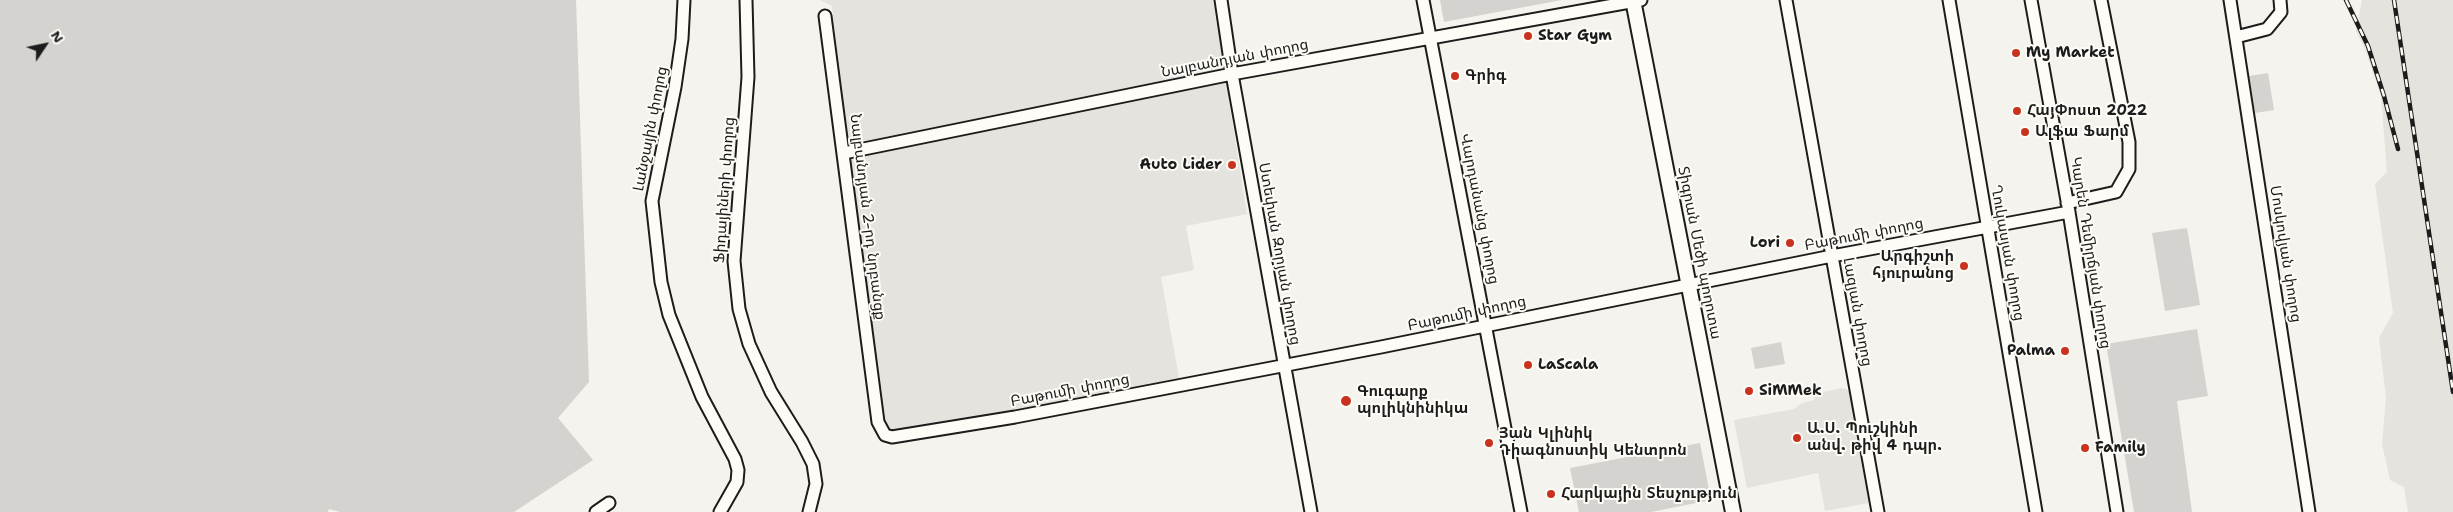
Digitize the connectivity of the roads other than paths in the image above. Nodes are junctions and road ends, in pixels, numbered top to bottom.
1 (684, 0) edge
2 (746, 0) edge
3 (1221, 0) edge
4 (1423, 0) edge
5 (1635, 0) edge
6 (1786, 0) edge
7 (1949, 0) edge
8 (2031, 0) edge
9 (2101, 0) edge
10 (2230, 0) edge
11 (2280, 0) edge
12 (825, 16) dead end
13 (2236, 37) junction
14 (1431, 39) junction
15 (1232, 74) junction
16 (844, 153) junction
17 (2068, 208) junction
18 (1988, 226) junction
19 (1832, 256) junction
20 (1688, 286) junction
21 (1486, 325) junction
22 (1284, 365) junction
23 (878, 422) joint
24 (609, 503) dead end
25 (596, 512) edge
26 (720, 512) edge
27 (808, 512) edge
28 (1311, 512) edge
29 (1521, 512) edge
30 (1732, 512) edge
31 (1878, 512) edge
32 (2036, 512) edge
33 (2117, 512) edge
34 (2309, 512) edge

1 - 26 street, Լանջային փողոց
2 - 27 street, Ֆիդայիների փողոց
3 - 15 street, Ստեփան Զորյան փողոց
4 - 14 street, Վարդանանց փողոց
5 - 14 street, Նալբանդյան փողոց
5 - 20 main road, Տիգրան Մեծի պողոտա
6 - 19 street, Լազյան փողոց
7 - 18 street, Ղուկասյան փողոց
8 - 17 street, Կարեն Դեմիրճյան փողոց
9 - 17 street, Բաթումի փողոց
10 - 13 street, Մոսկովյան փողոց
11 - 13 street
12 - 16 street, Նալբանդյան 2-րդ նրբանցք
13 - 34 street, Մոսկովյան փողոց
14 - 15 street, Նալբանդյան փողոց
14 - 21 street, Վարդանանց փողոց
15 - 16 street, Նալբանդյան փողոց
15 - 22 street, Ստեփան Զորյան փողոց
16 - 23 street, Նալբանդյան 2-րդ նրբանցք
17 - 18 street, Բաթումի փողոց
17 - 33 street, Կարեն Դեմիրճյան փողոց
18 - 19 street, Բաթումի փողոց
18 - 32 street, Ղուկասյան փողոց
19 - 20 street, Բաթումի փողոց
19 - 31 street, Լազյան փողոց
20 - 21 street, Բաթումի փողոց
20 - 30 main road, Տիգրան Մեծի պողոտա
21 - 22 street, Բաթումի փողոց
21 - 29 street, Վարդանանց փողոց
22 - 23 street, Բաթումի փողոց
22 - 28 street, Ստեփան Զորյան փողոց
24 - 25 street

